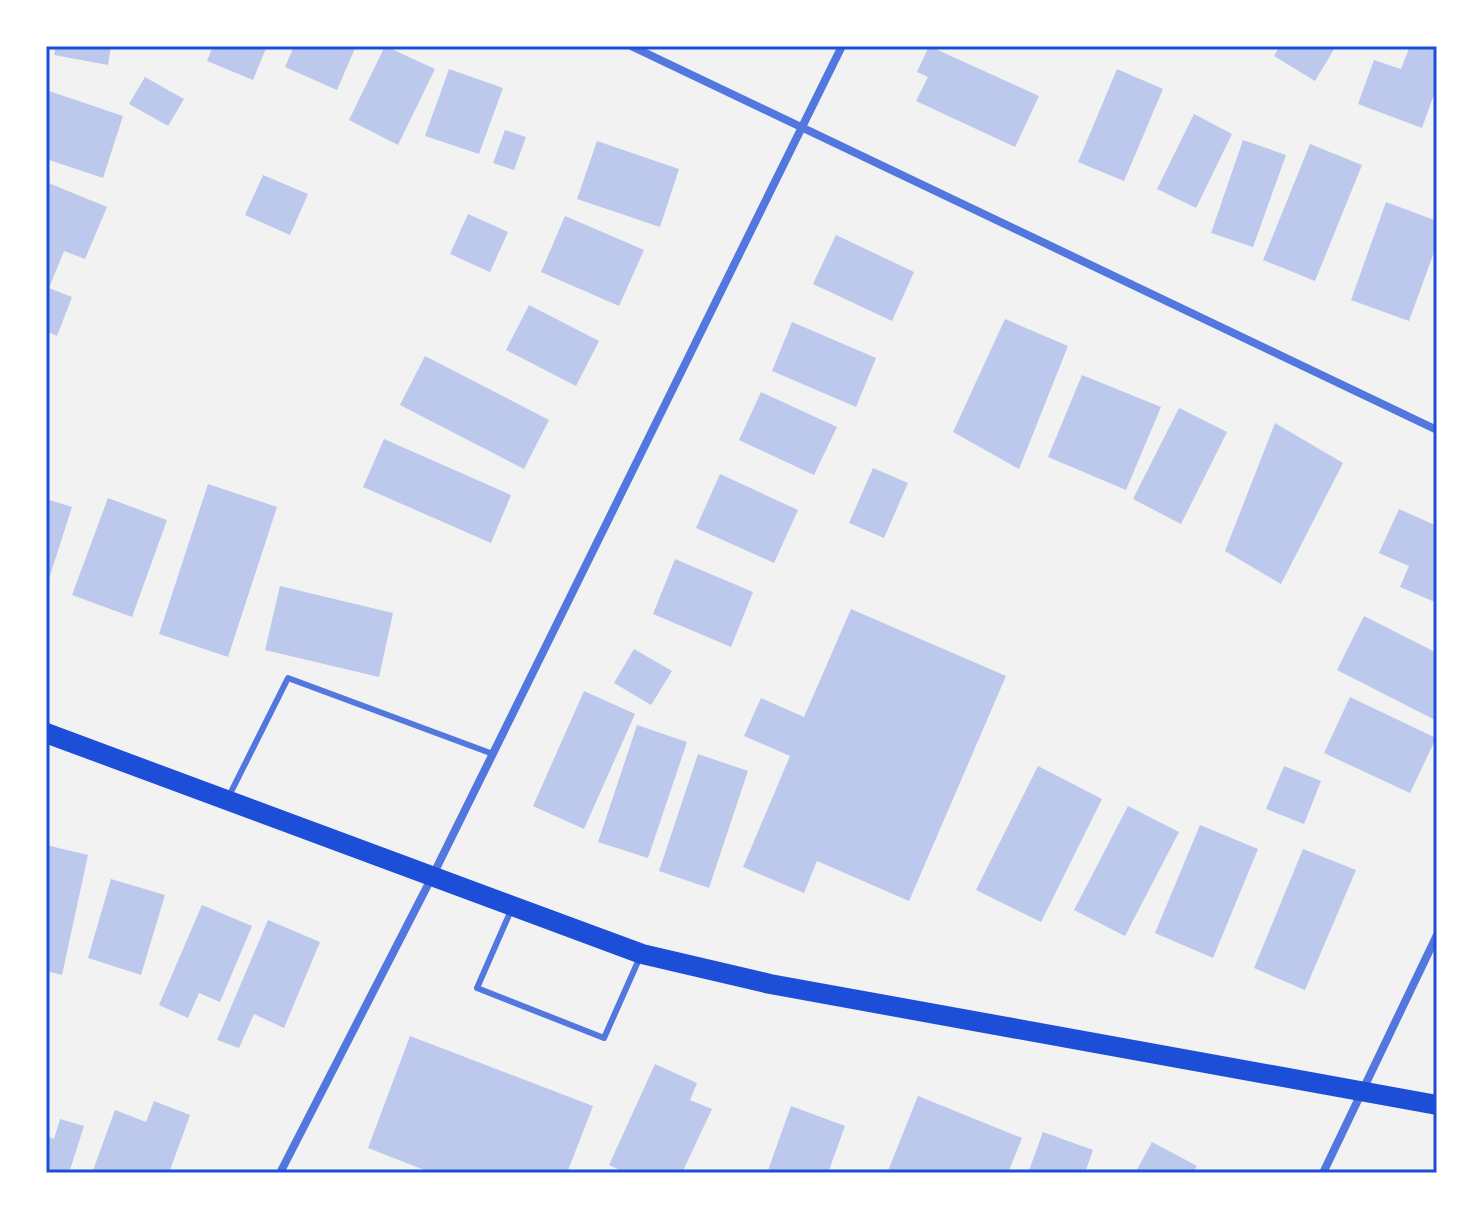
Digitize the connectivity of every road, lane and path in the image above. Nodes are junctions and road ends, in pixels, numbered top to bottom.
1 (631, 46) edge
2 (842, 46) edge
3 (804, 127) junction
4 (1437, 430) edge
5 (46, 733) edge
6 (493, 754) junction
7 (227, 799) junction
8 (433, 875) junction
9 (513, 905) junction
10 (1437, 935) edge
11 (642, 954) junction
12 (1363, 1091) junction
13 (1437, 1105) edge
14 (280, 1173) edge
15 (1323, 1173) edge

1 - 3 street
2 - 3 street
3 - 4 street
3 - 6 street
5 - 7 main road
6 - 7 lane
6 - 8 street
7 - 8 main road
8 - 9 main road
8 - 14 street
9 - 11 main road
9 - 11 lane
10 - 12 street
11 - 12 main road
12 - 13 main road
12 - 15 street

